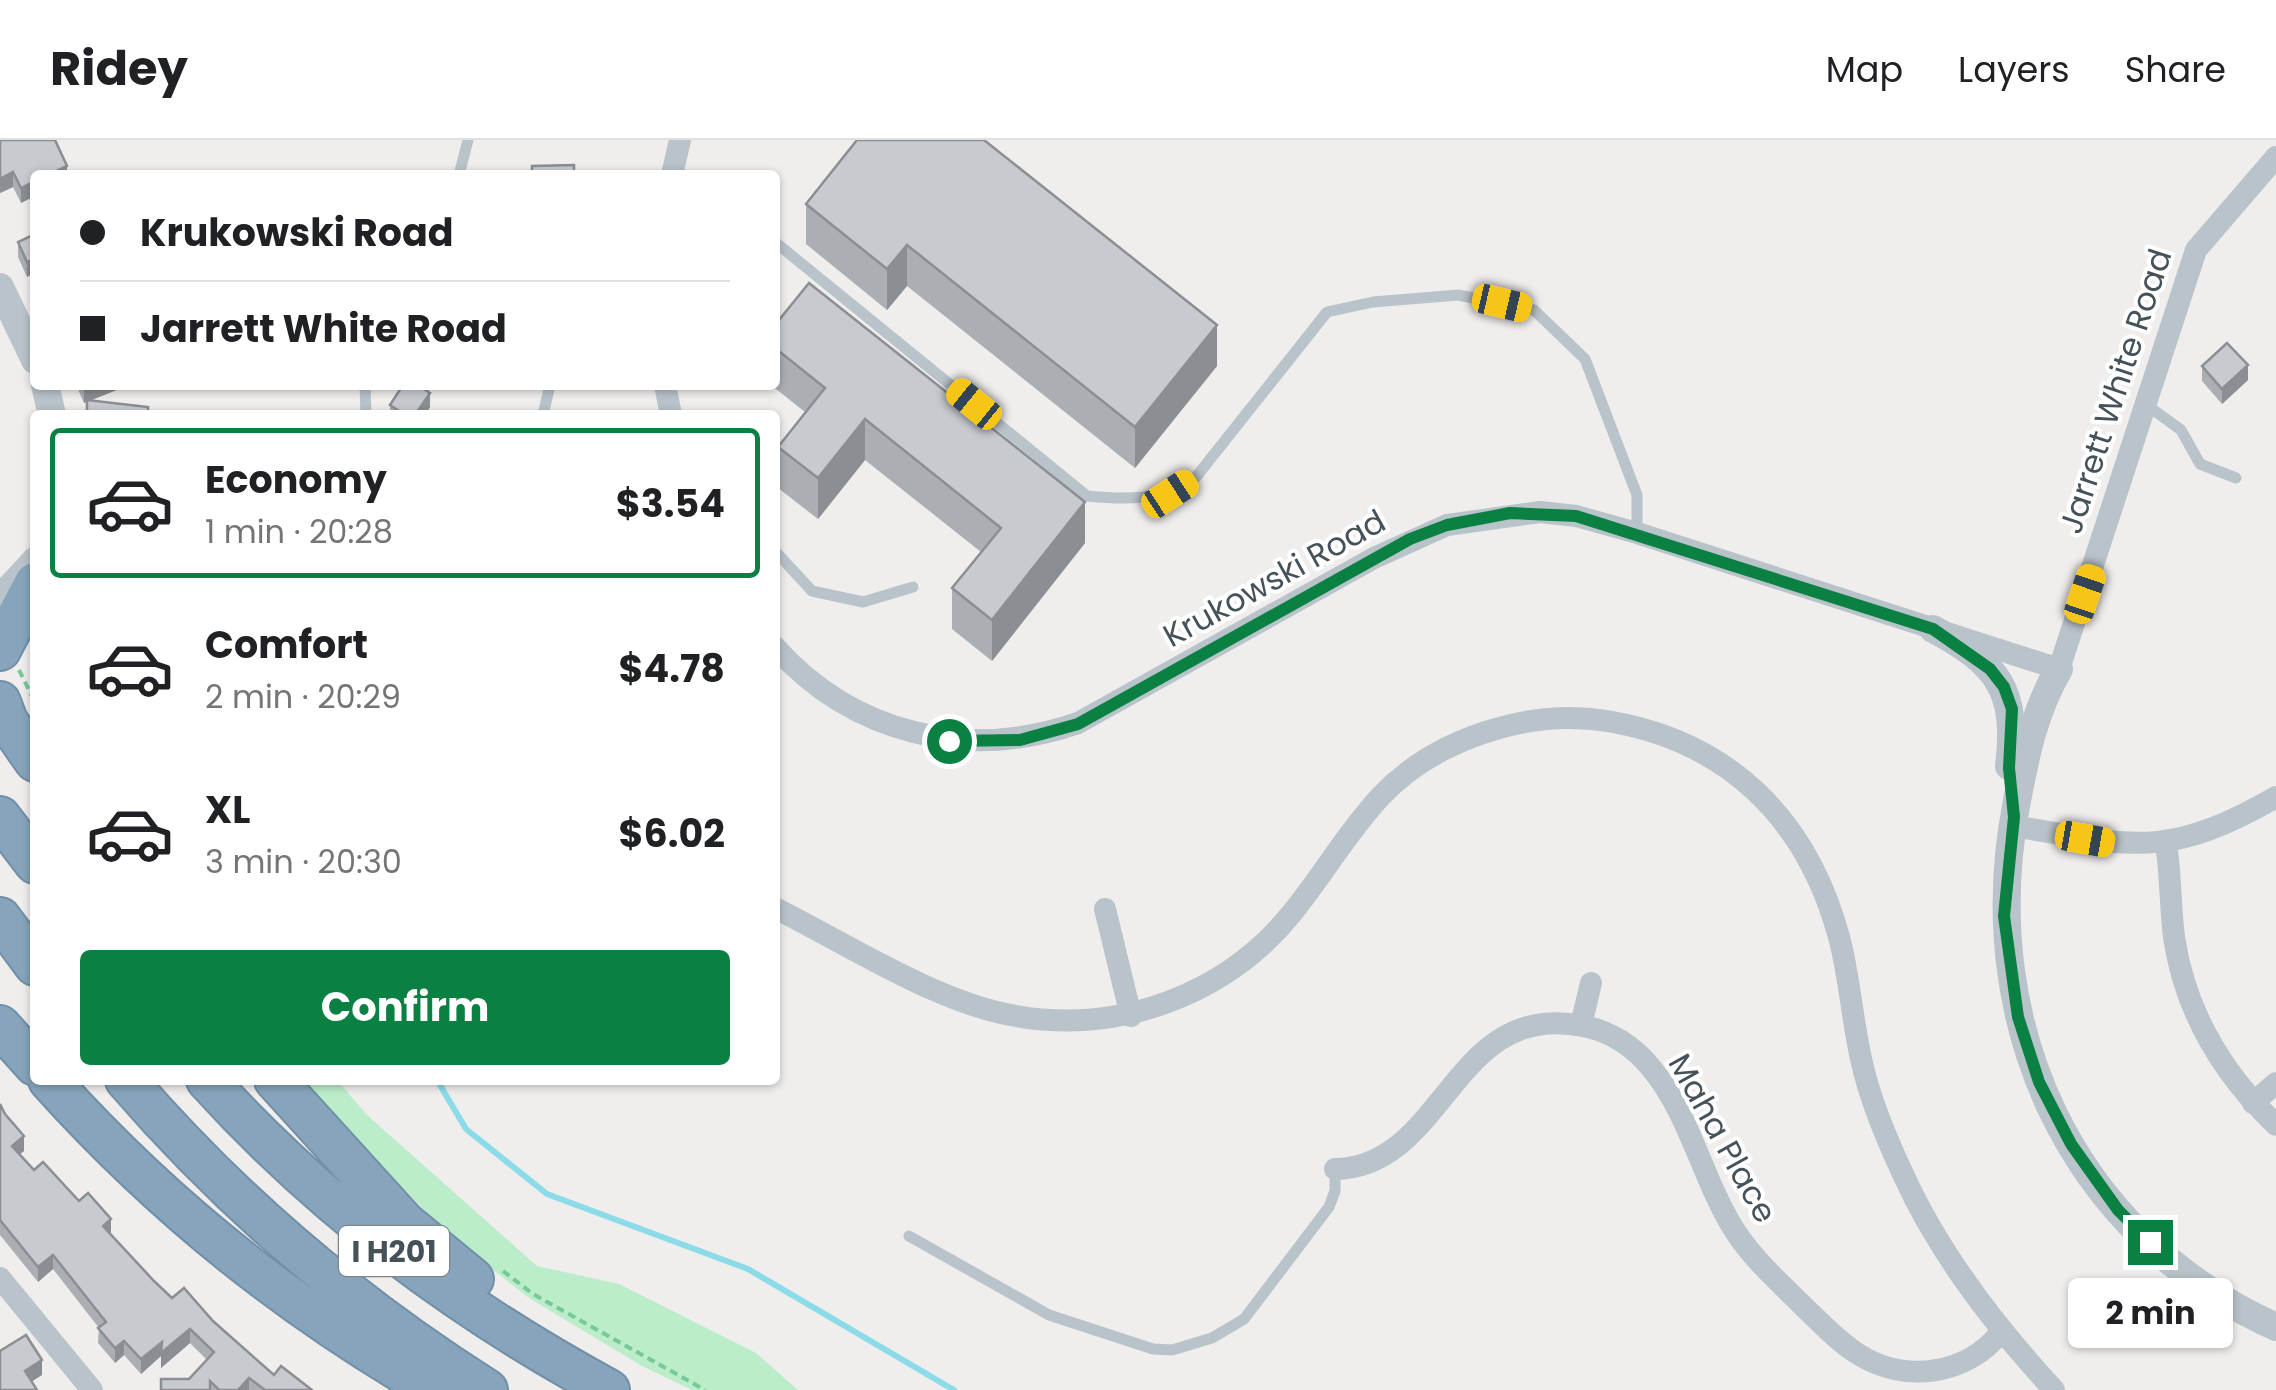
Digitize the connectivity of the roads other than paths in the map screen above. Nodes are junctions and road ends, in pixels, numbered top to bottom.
1 (468, 140) edge
2 (680, 140) edge
3 (2276, 157) edge
4 (460, 170) edge
5 (673, 170) edge
6 (780, 246) edge
7 (1, 291) edge
8 (0, 338) edge
9 (30, 350) edge
10 (30, 366) edge
11 (2148, 406) junction
12 (2236, 478) dead end
13 (1637, 533) junction
14 (780, 556) edge
15 (30, 566) edge
16 (913, 587) dead end
17 (30, 597) edge
18 (0, 599) edge
19 (1933, 629) junction
20 (780, 652) edge
21 (8, 657) edge
22 (2059, 669) junction
23 (0, 702) edge
24 (0, 733) edge
25 (30, 754) edge
26 (30, 774) edge
27 (2276, 797) edge
28 (0, 817) edge
29 (2013, 822) junction
30 (2166, 844) junction
31 (30, 856) edge
32 (1105, 909) dead end
33 (780, 910) edge
34 (0, 918) edge
35 (30, 958) edge
36 (1591, 984) dead end
37 (1130, 1016) junction
38 (0, 1026) edge
39 (1581, 1026) junction
40 (30, 1059) edge
41 (2276, 1083) edge
42 (54, 1085) edge
43 (131, 1085) edge
44 (212, 1085) edge
45 (280, 1085) edge
46 (2253, 1103) junction
47 (2276, 1125) edge
48 (1335, 1169) joint
49 (910, 1236) dead end
50 (0, 1278) edge
51 (2276, 1327) edge
52 (2001, 1332) junction
53 (92, 1390) edge
54 (433, 1390) edge
55 (487, 1390) edge
56 (608, 1390) edge
57 (2054, 1390) edge

1 - 4 lane
2 - 5 street
3 - 11 street, Jarrett White Road
6 - 13 lane
7 - 9 street
8 - 10 street
11 - 12 lane
11 - 22 street, Jarrett White Road
13 - 19 street, Krukowski Road
13 - 20 street, Krukowski Road
14 - 16 lane
15 - 18 street
17 - 21 highway
19 - 22 street, Krukowski Road
19 - 29 street
22 - 29 street, Jarrett White Road
23 - 25 highway
24 - 26 highway
27 - 30 street
28 - 31 highway
29 - 30 street
29 - 51 street, Jarrett White Road
30 - 46 street
32 - 37 street
33 - 37 street
34 - 35 highway
36 - 39 street
37 - 52 street
38 - 40 highway
39 - 48 street, Maha Place
39 - 52 street, Maha Place
41 - 46 street
42 - 54 highway
43 - 55 highway, I H201
44 - 56 highway, I H201
45 - 56 highway
46 - 47 street
48 - 49 lane
50 - 53 street
52 - 57 street

